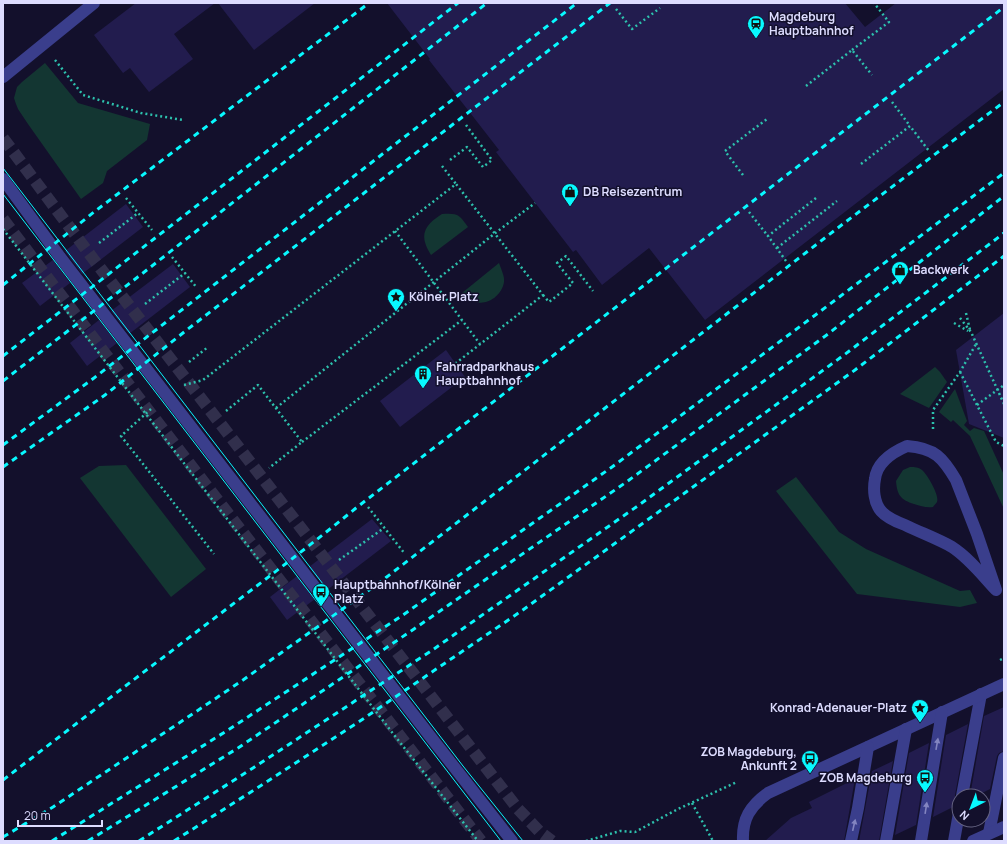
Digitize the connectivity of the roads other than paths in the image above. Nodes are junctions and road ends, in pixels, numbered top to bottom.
1 (94, 3) edge
2 (3, 77) edge
3 (3, 178) edge
4 (956, 480) joint
5 (1004, 684) edge
6 (980, 694) junction
7 (942, 712) junction
8 (906, 729) junction
9 (868, 747) junction
10 (1004, 758) edge
11 (963, 788) edge
12 (1004, 827) edge
13 (956, 828) edge
14 (988, 834) junction
15 (512, 841) edge
16 (744, 841) edge
17 (850, 841) edge
18 (886, 841) edge
19 (921, 841) edge
20 (954, 841) edge
21 (973, 841) edge

1 - 2 street
3 - 15 street
4 - 4 street
5 - 6 street
6 - 7 street
6 - 11 street
7 - 8 street
19 -> 7 street
8 - 9 street
8 - 18 street
9 - 16 street
17 -> 9 street
10 - 14 street
12 - 14 street
13 - 20 street
14 - 21 street

